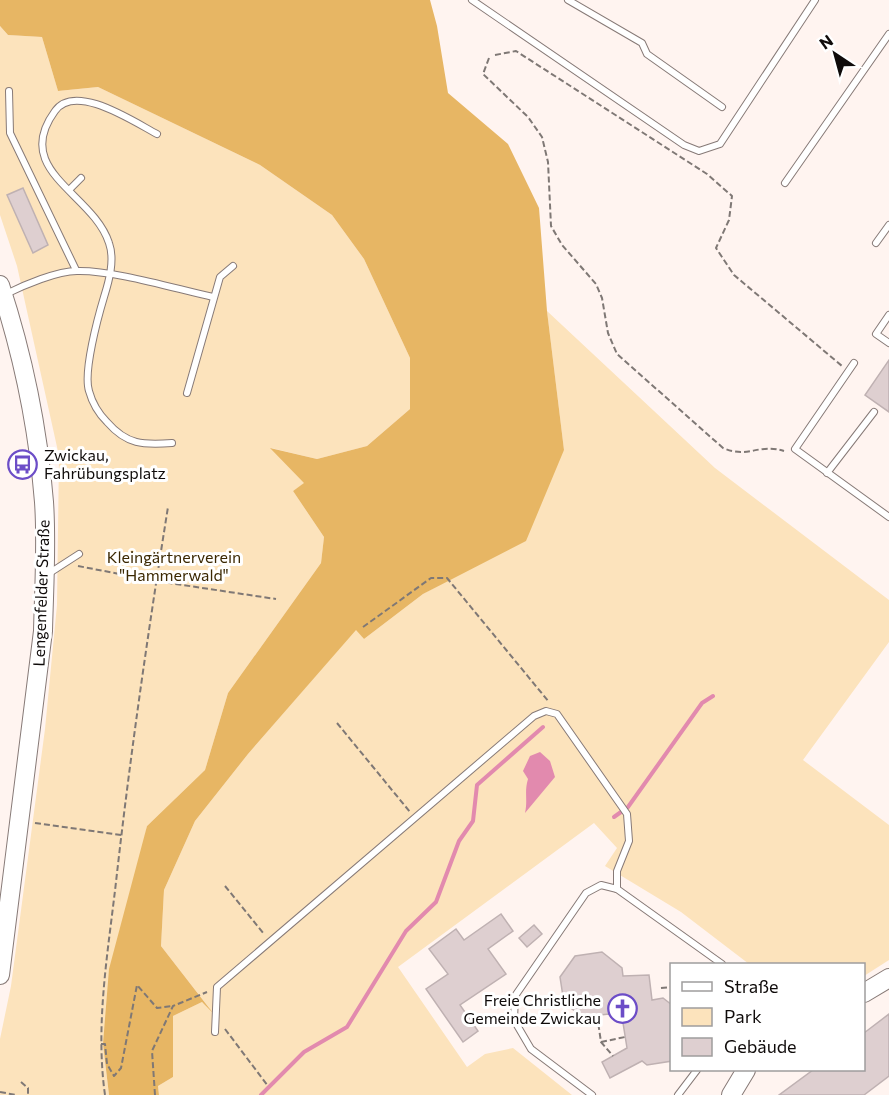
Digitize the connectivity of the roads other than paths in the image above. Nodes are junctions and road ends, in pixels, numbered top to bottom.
1 (472, 0) edge
2 (568, 0) edge
3 (815, 0) edge
4 (889, 35) edge
5 (9, 91) dead end
6 (722, 107) dead end
7 (157, 134) dead end
8 (81, 178) dead end
9 (785, 183) dead end
10 (69, 190) junction
11 (889, 225) edge
12 (876, 243) dead end
13 (233, 266) dead end
14 (76, 270) junction
15 (110, 275) junction
16 (2, 290) edge
17 (213, 297) junction
18 (889, 315) edge
19 (889, 343) edge
20 (854, 363) dead end
21 (187, 393) dead end
22 (874, 412) dead end
23 (172, 443) dead end
24 (827, 473) junction
25 (889, 517) edge
26 (79, 554) dead end
27 (45, 576) junction
28 (617, 889) junction
29 (721, 963) edge
30 (0, 975) edge
31 (889, 978) edge
32 (865, 992) edge
33 (215, 1032) dead end
34 (696, 1071) edge
35 (745, 1071) edge
36 (592, 1095) edge
37 (678, 1095) edge
38 (731, 1095) edge

1 - 3 lane
2 - 6 lane
4 - 9 lane
5 - 14 lane
7 - 10 lane
8 - 10 lane
10 - 15 lane
11 - 12 lane
13 - 17 lane
14 - 15 lane
14 - 16 lane
15 - 17 lane
15 - 23 lane
16 - 27 main road, Lengenfelder Straße
17 - 21 lane
18 - 19 lane
20 - 24 lane
22 - 24 lane
24 - 25 lane
26 - 27 lane
27 - 30 main road, Lengenfelder Straße
28 - 29 lane
28 - 33 lane
28 - 36 lane
31 - 32 main road
34 - 37 lane
35 - 38 main road

